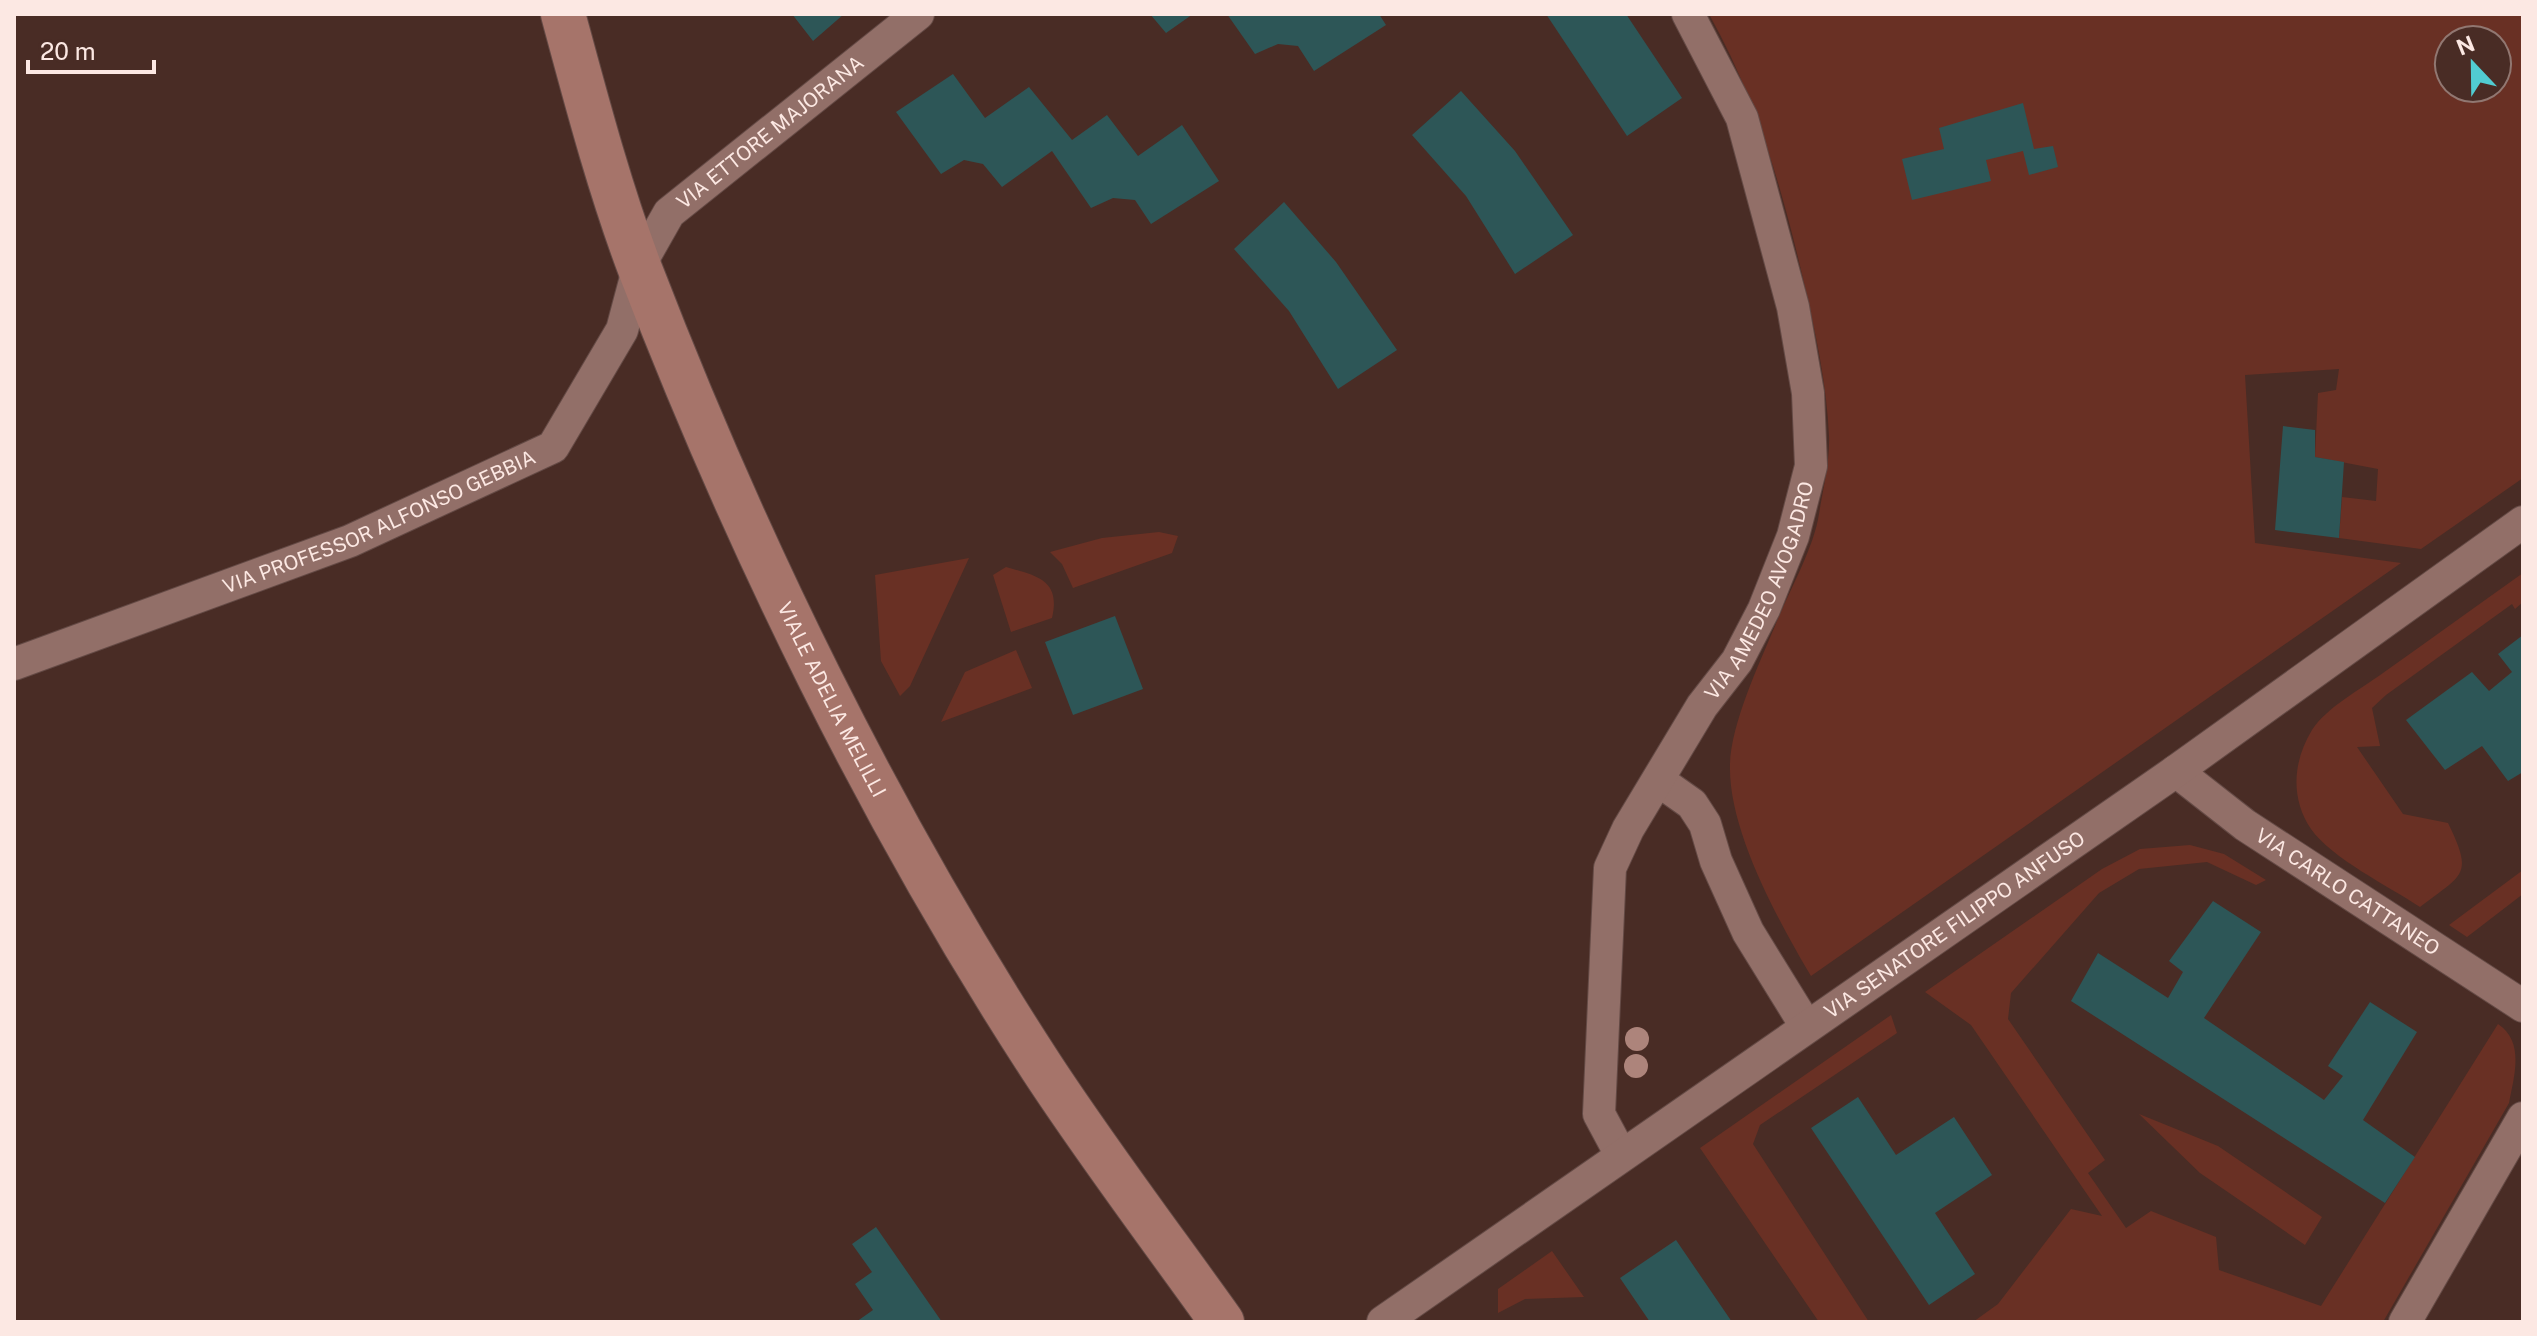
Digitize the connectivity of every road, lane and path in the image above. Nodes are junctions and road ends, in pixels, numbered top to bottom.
1 (563, 14) edge
2 (918, 14) edge
3 (1688, 14) edge
4 (639, 266) junction
5 (2523, 522) edge
6 (14, 664) edge
7 (2176, 771) junction
8 (1658, 780) junction
9 (2523, 1006) edge
10 (1806, 1026) junction
11 (2523, 1118) edge
12 (1621, 1155) junction
13 (1222, 1322) edge
14 (1383, 1322) edge
15 (2405, 1322) edge

1 - 4 street, VIALE ADELIA MELILLI
2 - 4 street, VIA ETTORE MAJORANA
3 - 8 street, VIA AMEDEO AVOGADRO
4 - 6 street, VIA PROFESSOR ALFONSO GEBBIA
4 - 13 street, VIALE ADELIA MELILLI
5 - 7 street, VIA SENATORE FILIPPO ANFUSO
7 - 9 street, VIA CARLO CATTANEO
7 - 10 street, VIA SENATORE FILIPPO ANFUSO
8 - 10 street
8 - 12 street, VIA AMEDEO AVOGADRO
10 - 12 street, VIA SENATORE FILIPPO ANFUSO
11 - 15 street
12 - 14 street, VIA SENATORE FILIPPO ANFUSO

